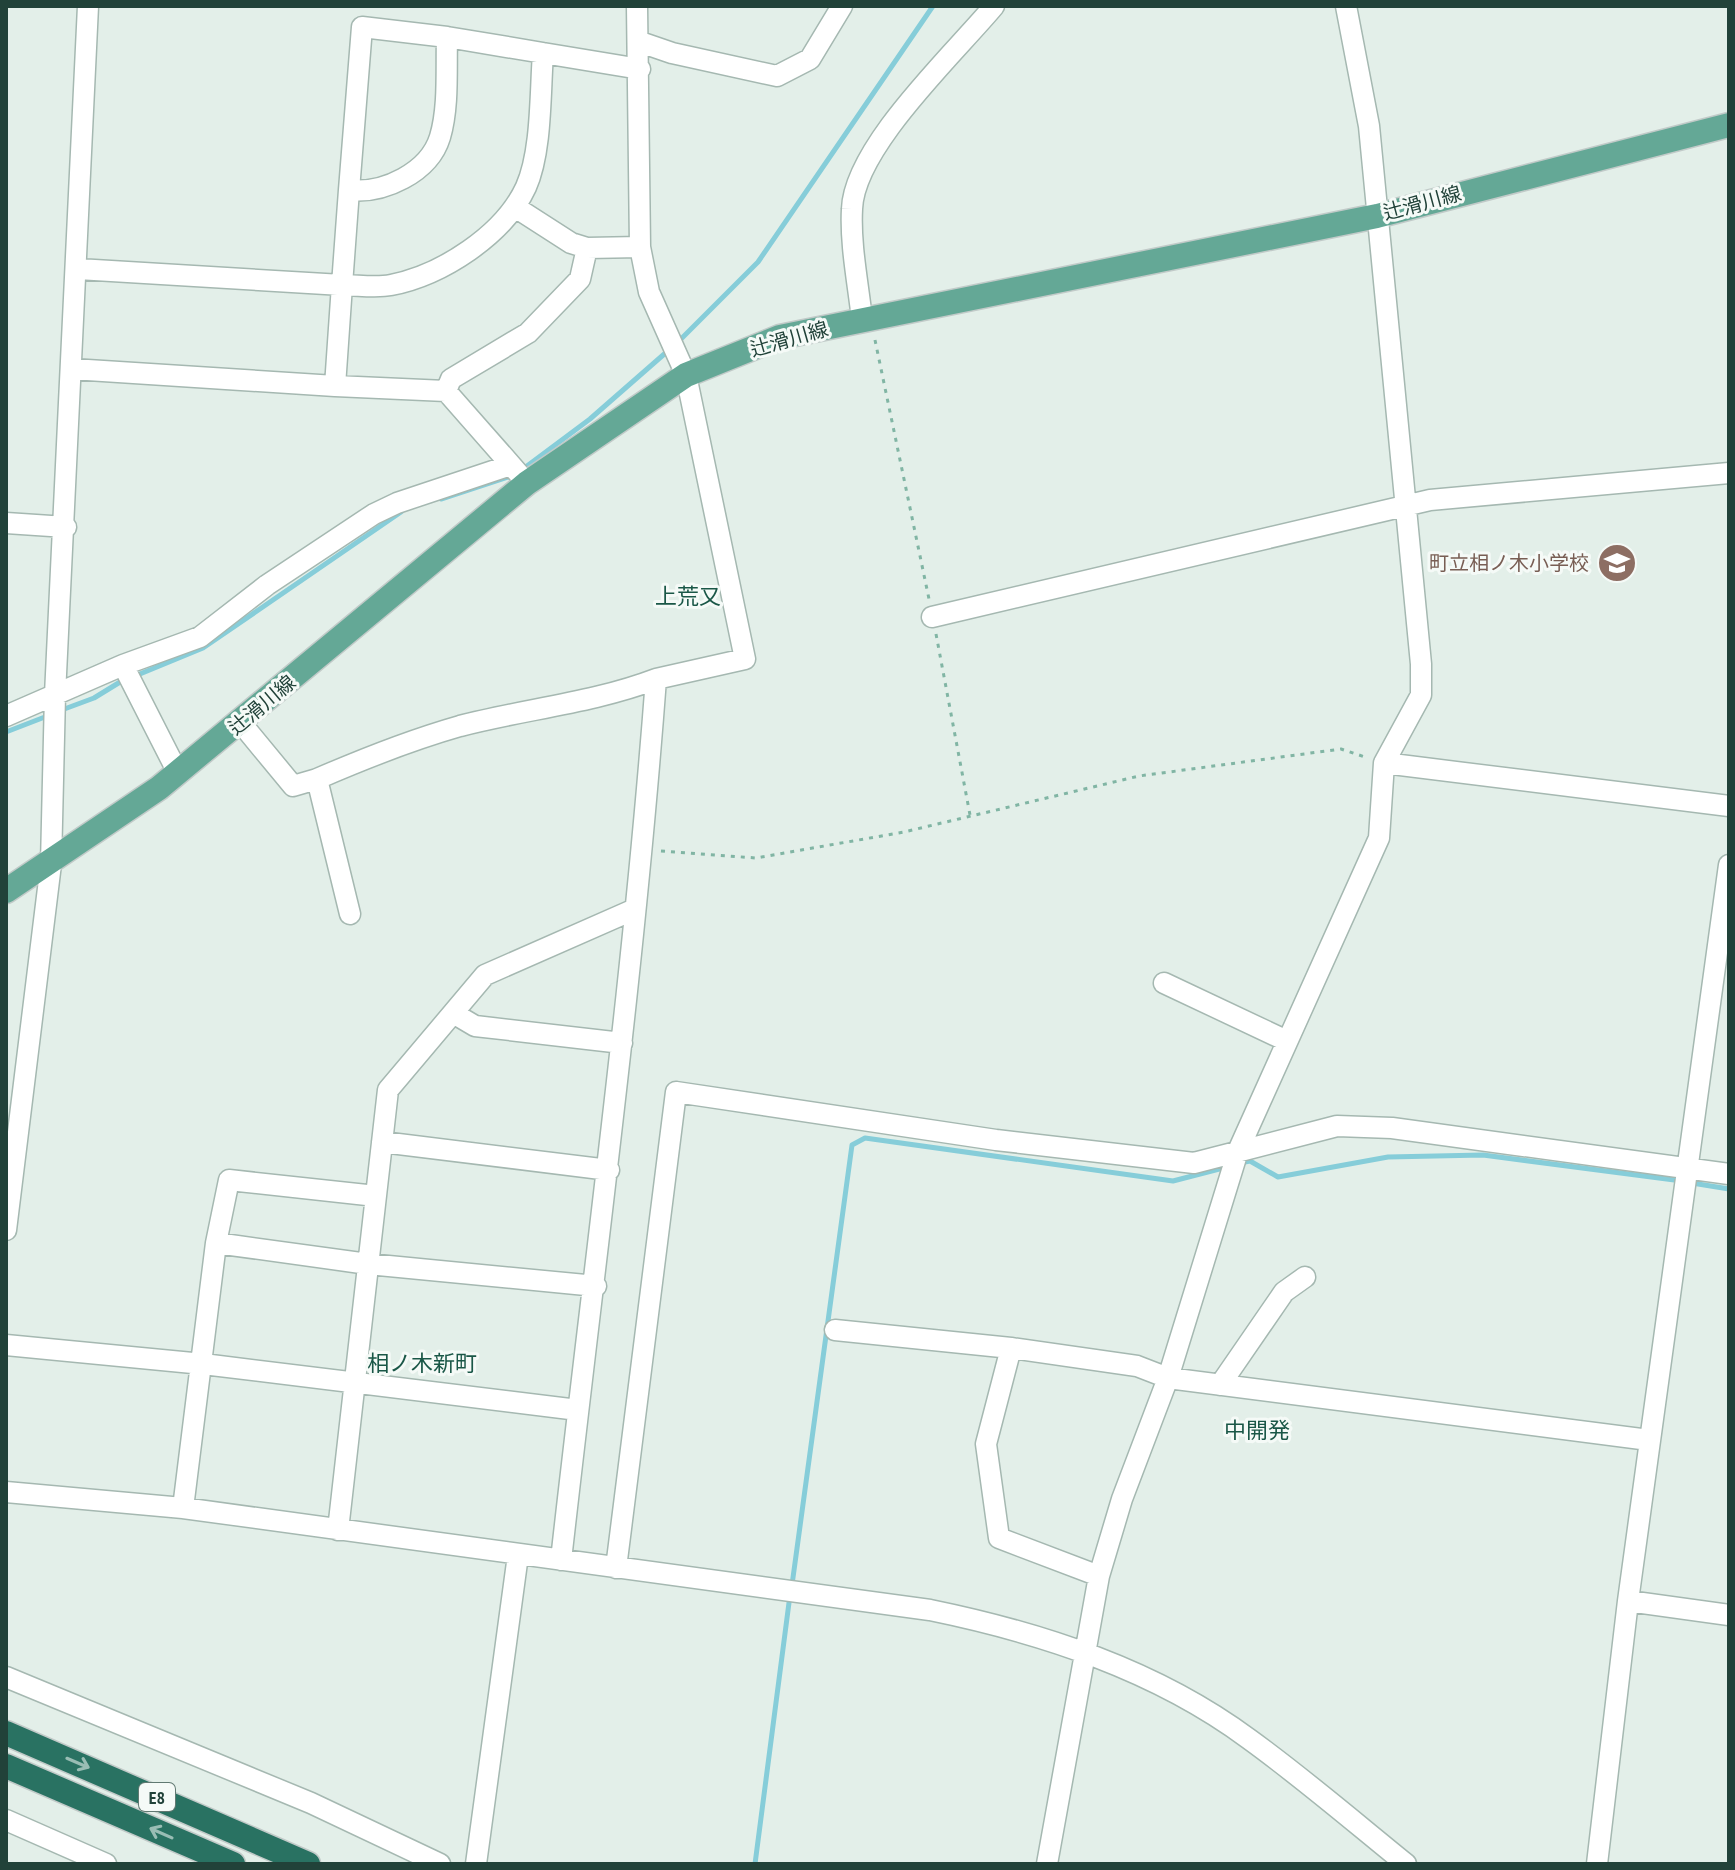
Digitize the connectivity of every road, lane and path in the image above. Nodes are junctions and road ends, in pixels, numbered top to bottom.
1 (88, 6) edge
2 (637, 6) edge
3 (842, 6) edge
4 (994, 6) edge
5 (1346, 6) edge
6 (447, 37) junction
7 (640, 42) junction
8 (543, 53) junction
9 (640, 69) junction
10 (1729, 125) edge
11 (349, 190) junction
12 (515, 207) junction
13 (1377, 216) junction
14 (640, 247) junction
15 (587, 248) junction
16 (78, 269) junction
17 (342, 285) junction
18 (862, 319) junction
19 (72, 369) junction
20 (686, 375) junction
21 (335, 386) junction
22 (446, 391) junction
23 (1729, 473) edge
24 (519, 474) junction
25 (1407, 507) junction
26 (6, 523) edge
27 (66, 527) junction
28 (932, 617) junction
29 (123, 665) junction
30 (656, 679) junction
31 (55, 695) junction
32 (6, 716) edge
33 (241, 723) junction
34 (1384, 763) junction
35 (178, 773) junction
36 (317, 779) junction
37 (1729, 806) edge
38 (970, 815) junction
39 (643, 850) junction
40 (51, 864) junction
41 (1729, 865) edge
42 (6, 891) edge
43 (635, 909) junction
44 (350, 914) dead end
45 (1164, 983) dead end
46 (453, 1013) junction
47 (1287, 1041) junction
48 (622, 1043) junction
49 (382, 1142) junction
50 (1238, 1151) junction
51 (1690, 1168) junction
52 (609, 1170) junction
53 (1729, 1174) edge
54 (376, 1196) junction
55 (6, 1230) edge
56 (216, 1243) junction
57 (368, 1264) junction
58 (1305, 1277) dead end
59 (596, 1286) junction
60 (835, 1330) dead end
61 (6, 1345) edge
62 (1011, 1348) junction
63 (203, 1364) junction
64 (1168, 1378) junction
65 (355, 1381) junction
66 (1220, 1385) junction
67 (578, 1410) junction
68 (1649, 1440) junction
69 (6, 1492) edge
70 (183, 1508) junction
71 (338, 1530) junction
72 (518, 1555) junction
73 (561, 1560) junction
74 (616, 1568) junction
75 (1099, 1576) junction
76 (1628, 1601) junction
77 (1729, 1615) edge
78 (1084, 1652) junction
79 (6, 1677) edge
80 (6, 1733) edge
81 (6, 1766) edge
82 (6, 1820) edge
83 (106, 1864) edge
84 (233, 1864) edge
85 (308, 1864) edge
86 (440, 1864) edge
87 (476, 1864) edge
88 (1047, 1864) edge
89 (1406, 1864) edge
90 (1597, 1864) edge

1 - 16 street
2 - 7 street
3 - 7 street
4 - 18 street
5 - 13 street
6 - 8 street
6 - 11 street
6 - 11 street
7 - 9 street
8 - 9 street
8 - 12 street
9 - 14 street
10 - 13 main road, 辻滑川線
11 - 17 street
12 - 15 street
12 - 17 street
13 - 18 main road, 辻滑川線
13 - 25 street
14 - 15 street
14 - 20 street
15 - 22 street
16 - 17 street
16 - 19 street
17 - 21 street
18 - 20 main road, 辻滑川線
18 - 28 path
19 - 21 street
19 - 27 street
20 - 24 main road, 辻滑川線
20 - 30 street
21 - 22 street
22 - 24 street
23 - 25 street
24 - 29 street
24 - 33 main road, 辻滑川線
25 - 28 street
25 - 34 street
26 - 27 street
27 - 31 street
28 - 38 path
29 - 31 street
29 - 35 street
30 - 36 street
30 - 39 street
31 - 32 street
31 - 40 street
33 - 35 main road, 辻滑川線
33 - 36 street
34 - 37 street
34 - 38 path
34 - 47 street
35 - 40 main road, 辻滑川線
36 - 44 street
38 - 39 path
39 - 43 street
40 - 42 main road, 辻滑川線
40 - 55 street
41 - 51 street
43 - 46 street
43 - 48 street
45 - 47 street
46 - 48 street
46 - 49 street
47 - 50 street
48 - 52 street
49 - 52 street
49 - 54 street
50 - 51 street
50 - 64 street
50 - 74 street
51 - 53 street
51 - 68 street
52 - 59 street
54 - 56 street
54 - 57 street
56 - 57 street
56 - 63 street
57 - 59 street
57 - 65 street
58 - 66 street
59 - 67 street
60 - 62 street
61 - 63 street
62 - 64 street
62 - 75 street
63 - 65 street
63 - 70 street
64 - 66 street
64 - 75 street
65 - 67 street
65 - 71 street
66 - 68 street
67 - 73 street
68 - 76 street
69 - 70 street
70 - 71 street
71 - 72 street
72 - 73 street
72 - 87 street
73 - 74 street
74 - 78 street
75 - 78 street
76 - 77 street
76 - 90 street
78 - 88 street
78 - 89 street
79 - 86 street
80 -> 85 highway, E8
84 -> 81 highway, E8
82 - 83 street

